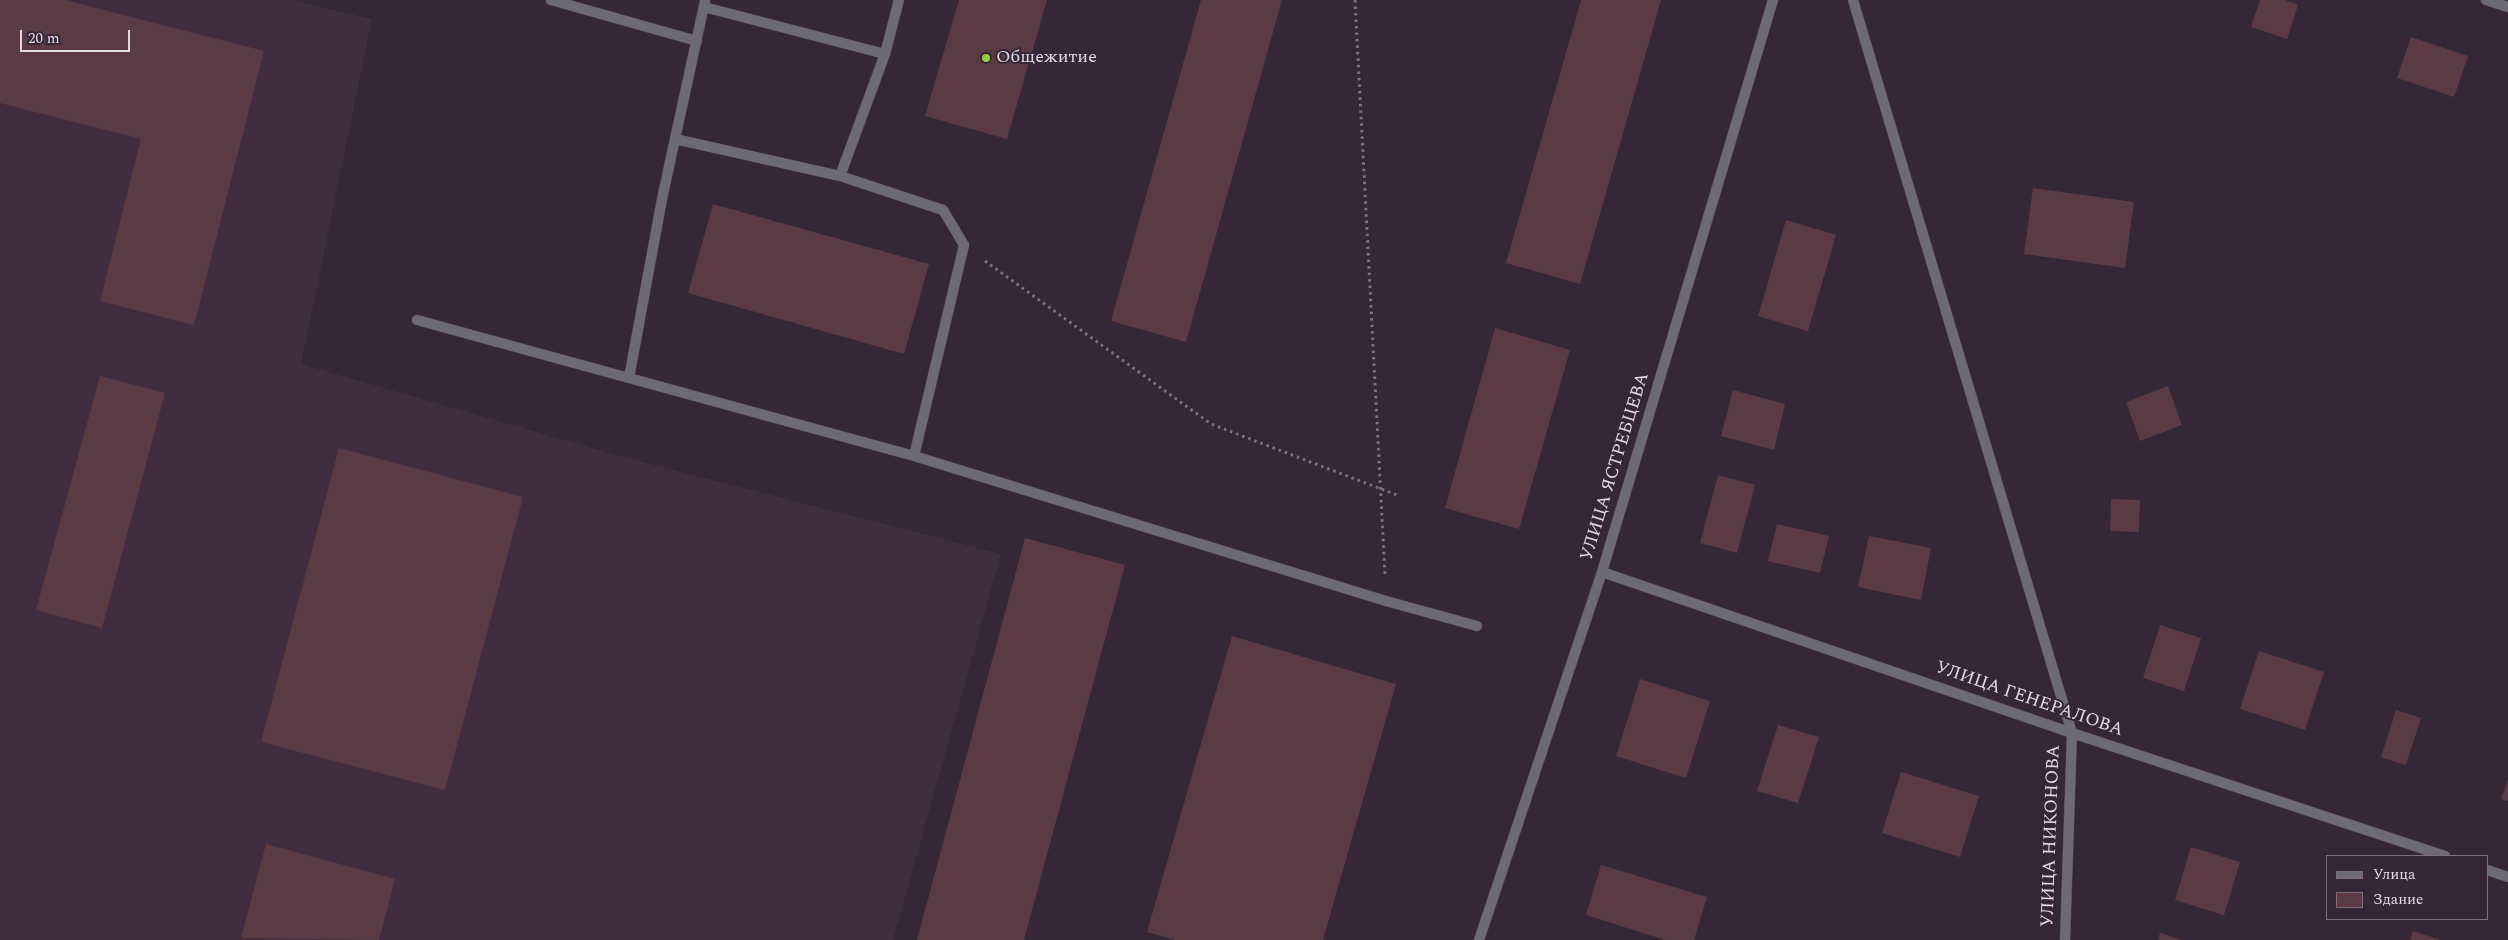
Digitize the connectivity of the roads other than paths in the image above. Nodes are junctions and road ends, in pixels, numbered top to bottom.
1 (551, 0) edge
2 (899, 0) edge
3 (1773, 0) edge
4 (1853, 0) edge
5 (2486, 0) edge
6 (705, 3) edge
7 (2508, 7) edge
8 (698, 41) junction
9 (885, 54) junction
10 (675, 139) junction
11 (840, 176) junction
12 (418, 320) dead end
13 (629, 378) junction
14 (914, 456) junction
15 (1602, 572) junction
16 (1476, 626) dead end
17 (2072, 733) junction
18 (2442, 855) edge
19 (2488, 870) edge
20 (2508, 877) edge
21 (1479, 940) edge
22 (2065, 940) edge

1 - 8 street
2 - 9 street
3 - 15 street, УЛИЦА ЯСТРЕБЦЕВА
4 - 17 street, УЛИЦА НИКОНОВА
5 - 7 street
6 - 8 street
6 - 9 street
8 - 10 street
9 - 11 street
10 - 11 street
10 - 13 street
11 - 14 street
12 - 13 street
13 - 14 street
14 - 16 street
15 - 17 street, УЛИЦА ГЕНЕРАЛОВА
15 - 21 street, УЛИЦА ЯСТРЕБЦЕВА
17 - 18 street, УЛИЦА ГЕНЕРАЛОВА
17 - 22 street, УЛИЦА НИКОНОВА
19 - 20 street

